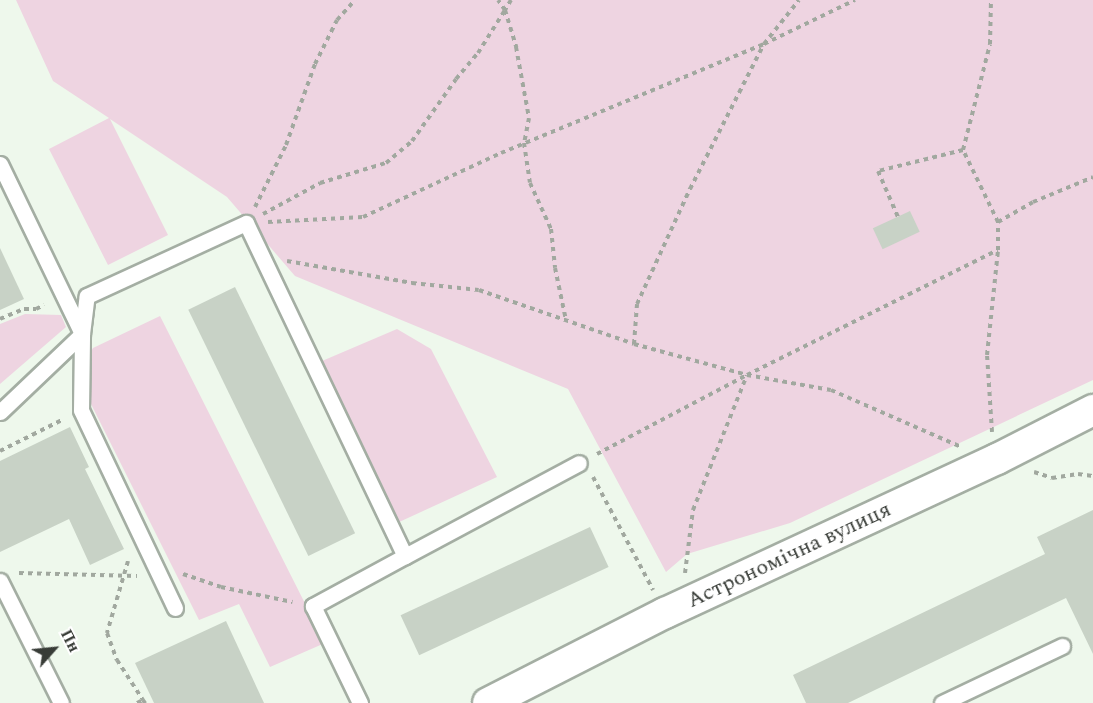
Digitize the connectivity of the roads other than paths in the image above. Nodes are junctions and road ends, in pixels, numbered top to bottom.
1 (0, 164) edge
2 (82, 334) junction
3 (1093, 410) edge
4 (0, 412) edge
5 (582, 462) road end
6 (405, 556) junction
7 (0, 581) edge
8 (175, 608) dead end
9 (1062, 646) dead end
10 (61, 703) edge
11 (360, 703) edge
12 (488, 703) edge
13 (942, 703) edge

1 - 2 lane
2 - 4 lane
2 - 6 lane
2 - 8 lane
3 - 12 street, Астрономічна вулиця
5 - 6 lane
6 - 11 lane
7 - 10 lane
9 - 13 lane

